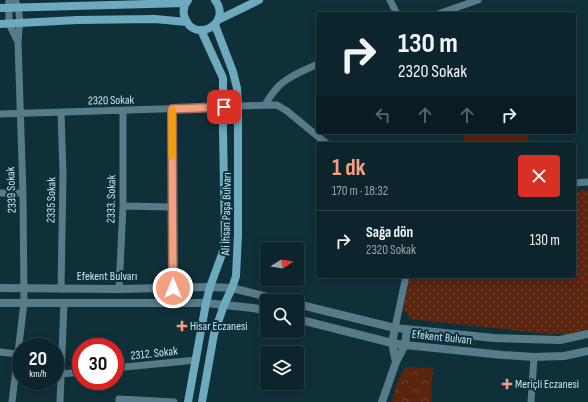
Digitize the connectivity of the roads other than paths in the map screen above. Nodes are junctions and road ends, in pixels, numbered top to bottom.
1 (15, 0) edge
2 (215, 0) edge
3 (259, 0) edge
4 (390, 0) edge
5 (478, 0) edge
6 (187, 2) edge
7 (6, 6) edge
8 (19, 8) junction
9 (396, 12) edge
10 (444, 12) edge
11 (187, 22) junction
12 (216, 22) junction
13 (20, 23) junction
14 (0, 24) edge
15 (9, 24) junction
16 (201, 30) junction
17 (18, 42) junction
18 (316, 65) edge
19 (264, 105) junction
20 (238, 106) junction
21 (224, 107) junction
22 (172, 109) junction
23 (123, 110) junction
24 (61, 112) junction
25 (0, 114) edge
26 (20, 114) junction
27 (325, 142) edge
28 (588, 182) edge
29 (576, 183) edge
30 (0, 193) edge
31 (23, 193) junction
32 (123, 206) junction
33 (172, 207) junction
34 (406, 278) edge
35 (210, 287) junction
36 (0, 288) edge
37 (24, 288) junction
38 (173, 288) junction
39 (232, 288) junction
40 (61, 289) junction
41 (119, 289) junction
42 (260, 295) edge
43 (0, 303) edge
44 (24, 303) junction
45 (64, 303) junction
46 (206, 303) junction
47 (224, 305) junction
48 (304, 306) edge
49 (260, 310) edge
50 (304, 321) edge
51 (395, 328) junction
52 (408, 330) junction
53 (588, 334) edge
54 (20, 338) edge
55 (63, 338) edge
56 (392, 343) junction
57 (405, 345) junction
58 (588, 351) edge
59 (0, 352) edge
60 (12, 353) edge
61 (534, 357) junction
62 (196, 360) junction
63 (396, 362) junction
64 (124, 367) edge
65 (14, 390) edge
66 (61, 390) edge
67 (12, 402) edge
68 (60, 402) edge
69 (119, 402) edge
70 (174, 402) edge
71 (188, 402) edge
72 (202, 402) edge
73 (382, 402) edge
74 (531, 402) edge

1 - 8 street
2 - 12 main road, Ali İhsan Paşa Bulvarı
3 - 12 main road
4 - 9 street
5 - 10 street
6 - 8 main road
6 - 11 main road
7 - 8 main road
7 - 15 street
8 - 13 street, 2339 Sokak
11 - 13 main road
11 - 16 main road
12 - 16 main road
12 - 20 main road, Ali İhsan Paşa Bulvarı
13 - 15 main road
13 - 17 street, 2339 Sokak
14 - 15 main road
15 - 17 street
16 - 21 main road, Ali İhsan Paşa Bulvarı
17 - 26 street, 2339 Sokak
18 - 19 street
19 - 20 street
19 - 27 street
20 - 39 main road, Ali İhsan Paşa Bulvarı
21 - 22 street, 2320 Sokak
21 - 35 main road, Ali İhsan Paşa Bulvarı
22 - 23 street, 2320 Sokak
22 - 33 street
23 - 24 street, 2320 Sokak
23 - 32 street, 2333. Sokak
24 - 26 street, 2320 Sokak
24 - 40 street, 2335 Sokak
25 - 26 street, 2320 Sokak
26 - 31 street, 2339 Sokak
28 - 29 street
30 - 31 street
31 - 37 street, 2339 Sokak
32 - 33 street
32 - 41 street, 2333. Sokak
33 - 38 street
34 - 51 street
35 - 38 street, Efekent Bulvarı
35 - 39 street, Efekent Bulvarı
35 - 46 main road, Ali İhsan Paşa Bulvarı
36 - 37 street, Efekent Bulvarı
37 - 40 street, Efekent Bulvarı
37 - 44 street, 2339 Sokak
38 - 41 street, Efekent Bulvarı
39 - 42 street, Efekent Bulvarı
39 - 47 main road, Ali İhsan Paşa Bulvarı
40 - 41 street, Efekent Bulvarı
43 - 44 street
44 - 45 street
44 - 54 street, 2339 Sokak
45 - 46 street
45 - 55 street
46 - 47 street
46 - 62 main road, Ali İhsan Paşa Bulvarı
47 - 49 street
47 - 72 main road, Ali İhsan Paşa Bulvarı
48 - 51 street, Efekent Bulvarı
50 - 56 street, Efekent Bulvarı
51 - 52 street, Efekent Bulvarı
51 - 56 street
52 - 53 street, Efekent Bulvarı
52 - 57 street
56 - 57 street, Efekent Bulvarı
56 - 63 street
57 - 61 street, Efekent Bulvarı
57 - 63 street
58 - 61 street, Efekent Bulvarı
59 - 60 street
61 - 74 street
62 - 64 street, 2312. Sokak
62 - 71 main road, Ali İhsan Paşa Bulvarı
63 - 73 street
65 - 67 street, 2339 Sokak
66 - 68 street
69 - 70 street

